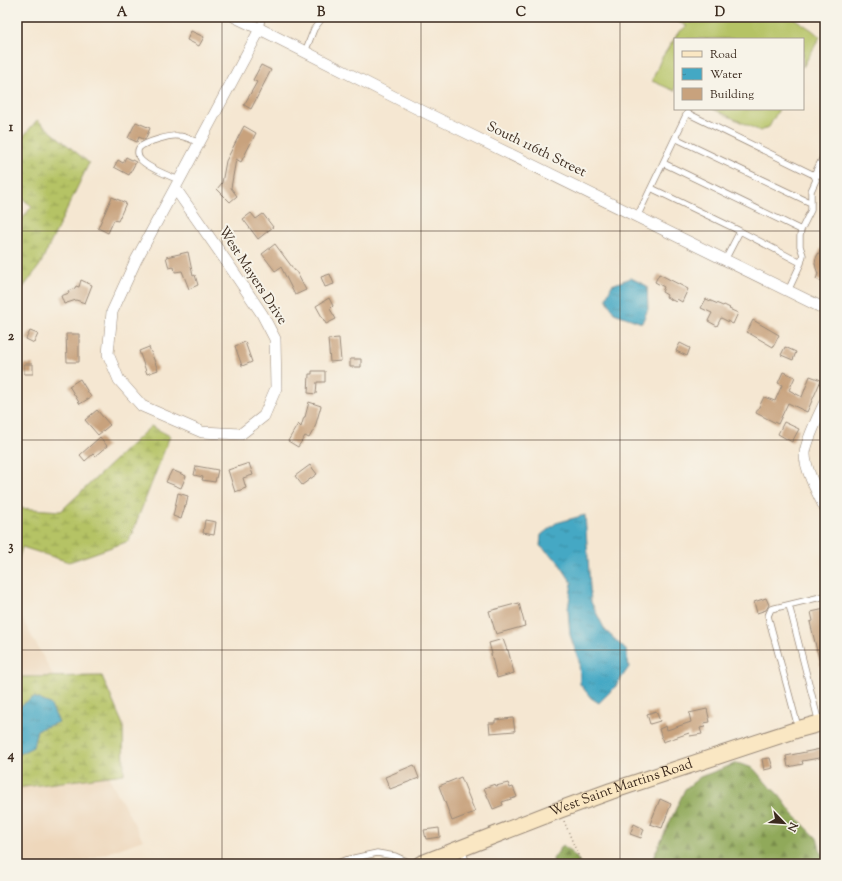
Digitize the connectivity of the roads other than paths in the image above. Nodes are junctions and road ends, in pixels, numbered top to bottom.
1 (235, 17) edge
2 (262, 17) edge
3 (323, 17) edge
4 (260, 29) junction
5 (306, 52) junction
6 (675, 138) junction
7 (199, 143) junction
8 (825, 153) edge
9 (662, 163) junction
10 (814, 175) junction
11 (825, 175) edge
12 (177, 184) junction
13 (651, 188) junction
14 (811, 204) junction
15 (637, 217) junction
16 (801, 230) junction
17 (740, 231) junction
18 (725, 260) junction
19 (801, 263) junction
20 (788, 291) junction
21 (825, 309) edge
22 (825, 402) edge
23 (825, 508) edge
24 (825, 596) edge
25 (789, 605) junction
26 (822, 722) edge
27 (799, 729) junction
28 (462, 848) junction
29 (335, 864) edge
30 (413, 864) edge
31 (421, 864) edge
32 (467, 864) edge

1 - 4 street, South 116th Street
2 - 4 lane
3 - 5 lane
4 - 5 street, South 116th Street
4 - 7 street, West Mayers Drive
5 - 15 street, South 116th Street
6 - 9 lane
6 - 10 lane
6 - 14 lane
7 - 12 street, West Mayers Drive
7 - 12 lane
8 - 10 lane
9 - 13 lane
9 - 16 lane
10 - 11 lane
10 - 14 lane
12 - 12 street, West Mayers Drive
13 - 15 lane
13 - 17 lane
14 - 16 lane
15 - 18 street, South 116th Street
16 - 19 lane
17 - 18 lane
17 - 19 lane
18 - 20 street, South 116th Street
19 - 20 lane
20 - 21 street, South 116th Street
22 - 23 street
24 - 25 lane
25 - 26 lane
25 - 27 lane
26 - 27 street, West Saint Martins Road
27 - 28 street, West Saint Martins Road
28 - 31 street, West Saint Martins Road
28 - 32 lane
29 - 30 lane

